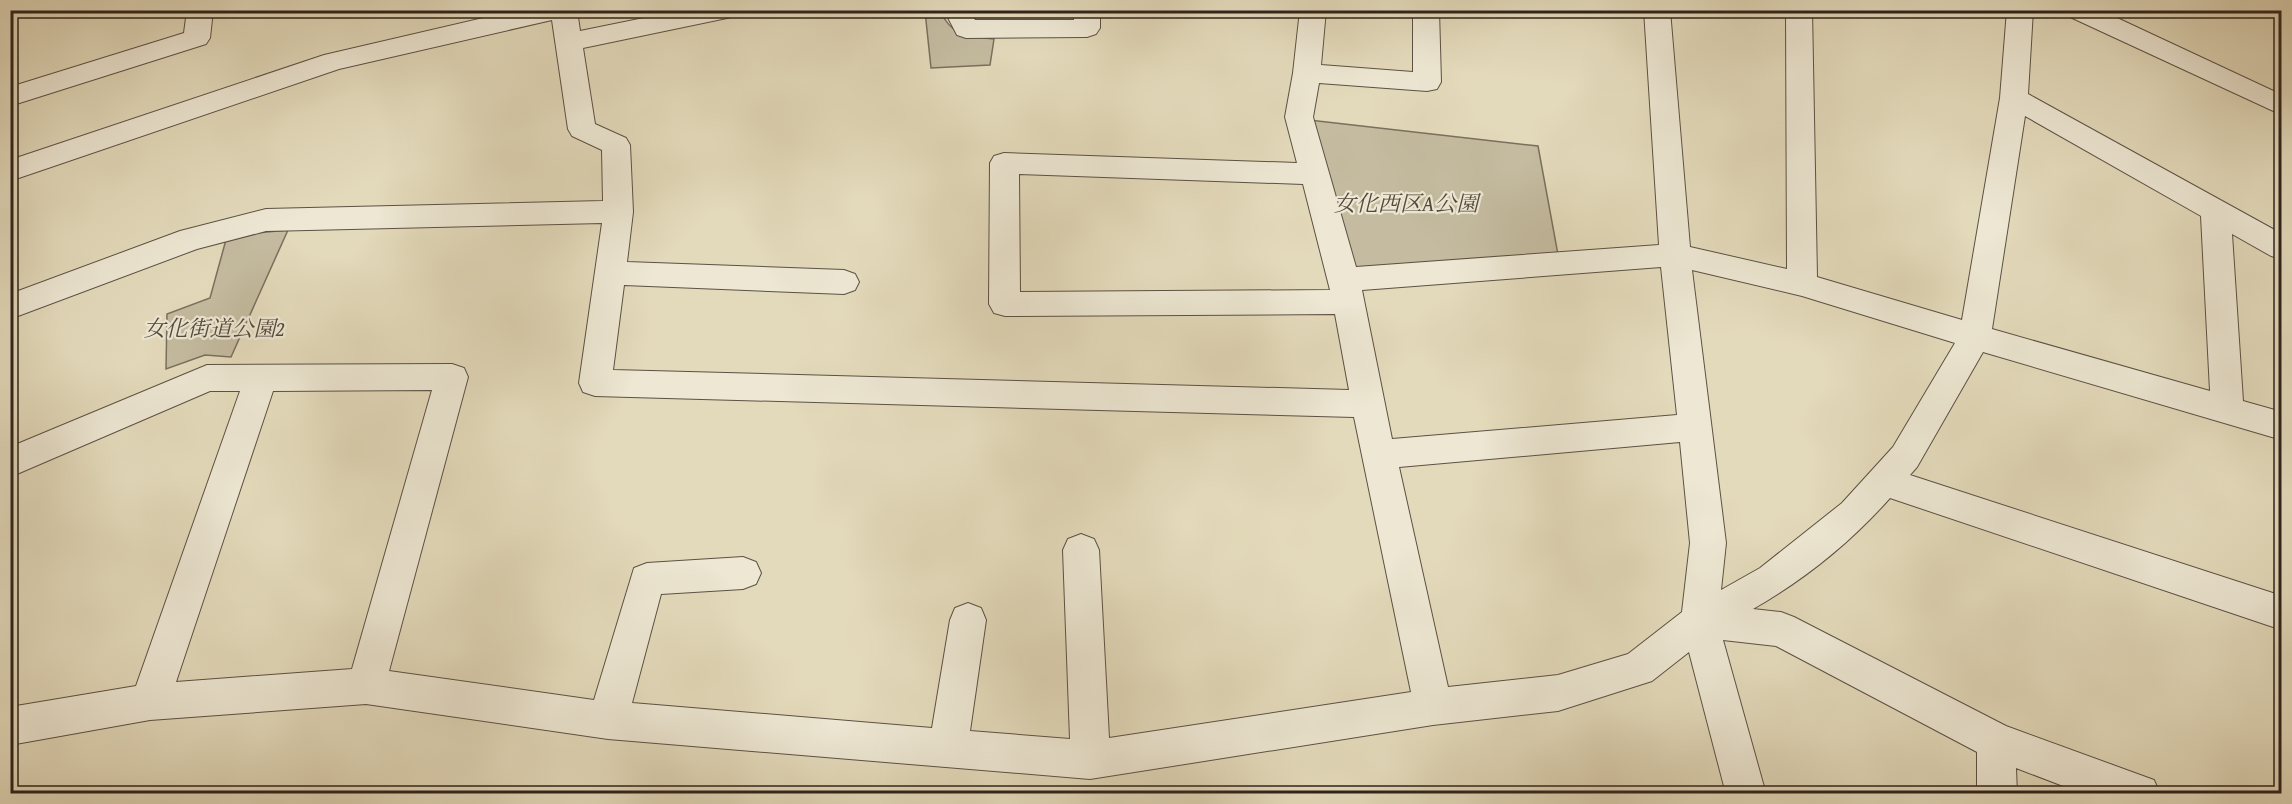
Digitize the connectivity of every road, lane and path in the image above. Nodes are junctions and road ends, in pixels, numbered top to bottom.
1 (200, 10) edge
2 (558, 10) edge
3 (564, 10) edge
4 (727, 10) edge
5 (957, 10) edge
6 (1087, 10) edge
7 (1313, 10) edge
8 (1426, 10) edge
9 (1657, 10) edge
10 (1799, 10) edge
11 (2020, 10) edge
12 (2077, 10) edge
13 (570, 42) junction
14 (1307, 74) junction
15 (10, 97) edge
16 (2014, 98) junction
17 (2282, 106) edge
18 (10, 171) edge
19 (1315, 174) junction
20 (2216, 211) junction
21 (618, 212) junction
22 (2282, 248) edge
23 (1675, 255) junction
24 (610, 273) junction
25 (844, 282) dead end
26 (1802, 284) junction
27 (1346, 291) junction
28 (10, 306) edge
29 (1975, 337) junction
30 (261, 378) junction
31 (1368, 404) junction
32 (2227, 410) junction
33 (2282, 426) edge
34 (1694, 427) junction
35 (1379, 454) junction
36 (10, 463) edge
37 (1884, 481) junction
38 (1081, 550) dead end
39 (743, 573) dead end
40 (2282, 613) edge
41 (968, 620) dead end
42 (1699, 621) junction
43 (366, 686) junction
44 (150, 702) junction
45 (1433, 707) junction
46 (609, 720) junction
47 (10, 726) edge
48 (1996, 742) junction
49 (948, 748) junction
50 (1090, 760) junction
51 (1746, 794) edge
52 (1997, 794) edge
53 (2140, 794) edge

1 - 15 street
2 - 18 street
3 - 13 street
4 - 13 street
5 - 6 street
7 - 14 street
8 - 14 street
9 - 23 street
10 - 26 street
11 - 16 street
12 - 17 street
13 - 21 street
14 - 19 street
16 - 20 street
16 - 29 street
19 - 27 street
19 - 27 street
20 - 22 street
20 - 32 street
21 - 24 street
21 - 28 street
23 - 26 street
23 - 27 street
23 - 34 street
24 - 25 street
24 - 31 street
26 - 29 street
27 - 31 street
29 - 32 street
29 - 37 street
30 - 36 street
30 - 43 street
30 - 44 street
31 - 35 street
32 - 33 street
34 - 35 street
34 - 42 street
35 - 45 street
37 - 40 street
37 - 42 street
38 - 50 street
39 - 46 street
41 - 49 street
42 - 45 street
42 - 48 street
42 - 51 street
43 - 44 street
43 - 46 street
44 - 47 street
45 - 50 street
46 - 49 street
48 - 52 street
48 - 53 street
49 - 50 street

